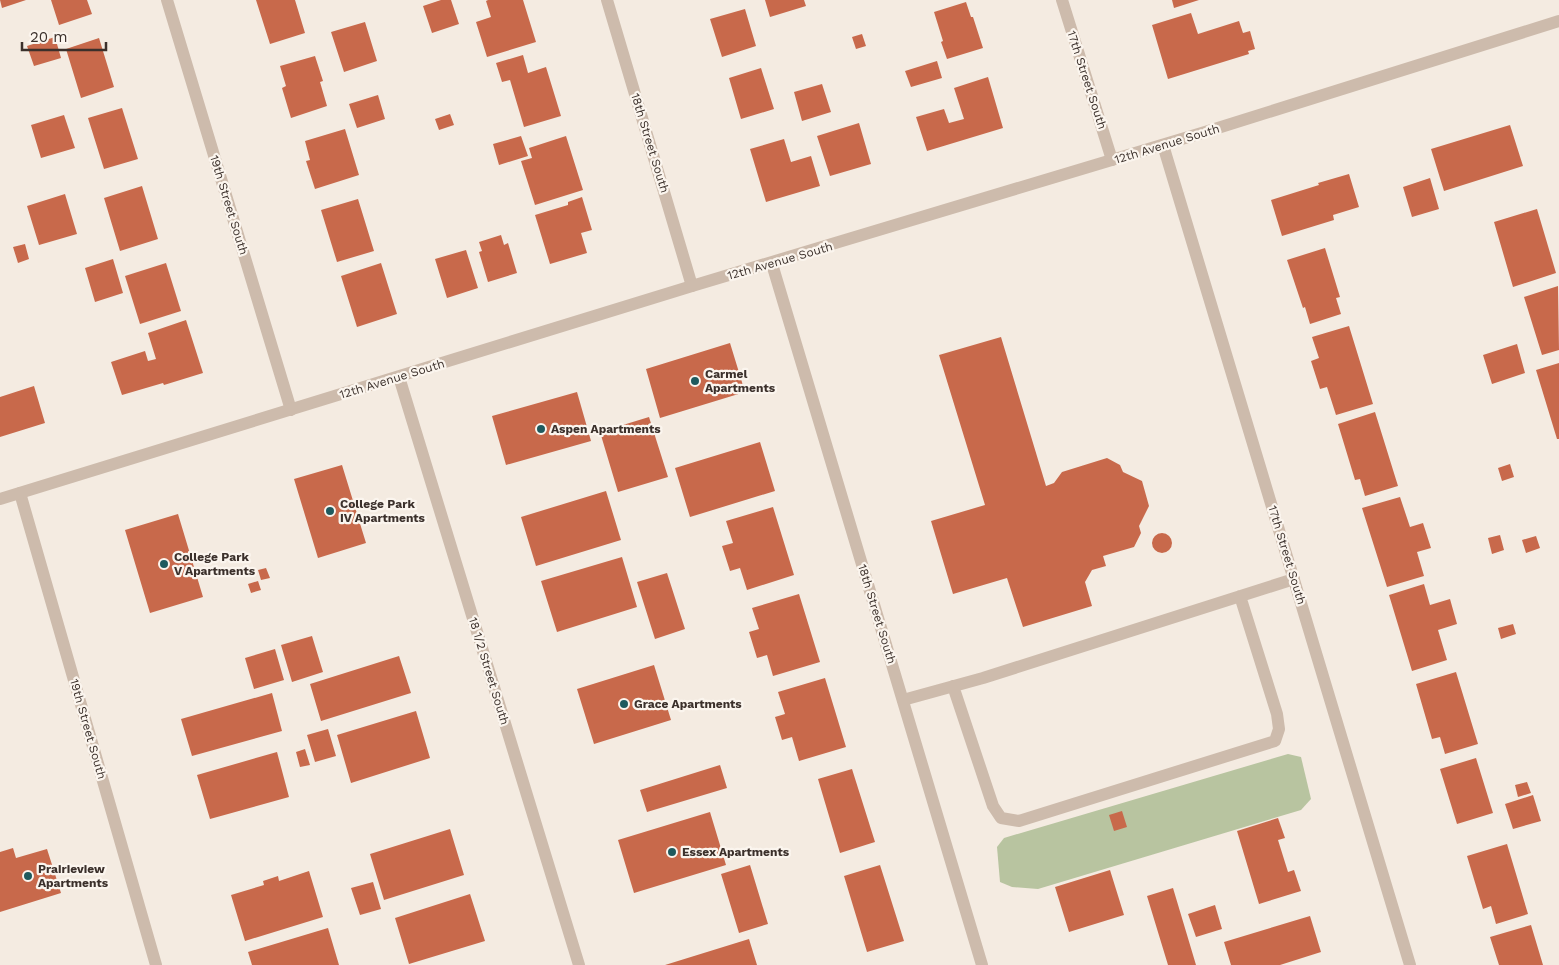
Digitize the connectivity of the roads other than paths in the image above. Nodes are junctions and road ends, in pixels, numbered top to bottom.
1 (167, 0) edge
2 (607, 0) edge
3 (1062, 0) edge
4 (1559, 22) edge
5 (1164, 145) junction
6 (1112, 160) junction
7 (772, 264) junction
8 (692, 286) junction
9 (399, 377) junction
10 (291, 410) junction
11 (20, 493) junction
12 (0, 499) edge
13 (1294, 580) junction
14 (1240, 596) junction
15 (953, 686) junction
16 (903, 700) junction
17 (156, 965) edge
18 (579, 965) edge
19 (982, 965) edge
20 (1410, 965) edge

1 - 10 street, 19th Street South
2 - 8 street, 18th Street South
3 - 6 street, 17th Street South
4 - 5 street, 12th Avenue South
5 - 6 street, 12th Avenue South
5 - 13 street, 17th Street South
6 - 7 street, 12th Avenue South
7 - 8 street, 12th Avenue South
7 - 16 street, 18th Street South
8 - 9 street, 12th Avenue South
9 - 10 street, 12th Avenue South
9 - 18 street, 18 1/2 Street South
10 - 11 street, 12th Avenue South
11 - 12 street, 12th Avenue South
11 - 17 street, 19th Street South
13 - 14 street
13 - 20 street, 17th Street South
14 - 15 street
14 - 15 street
15 - 16 street
16 - 19 street, 18th Street South

